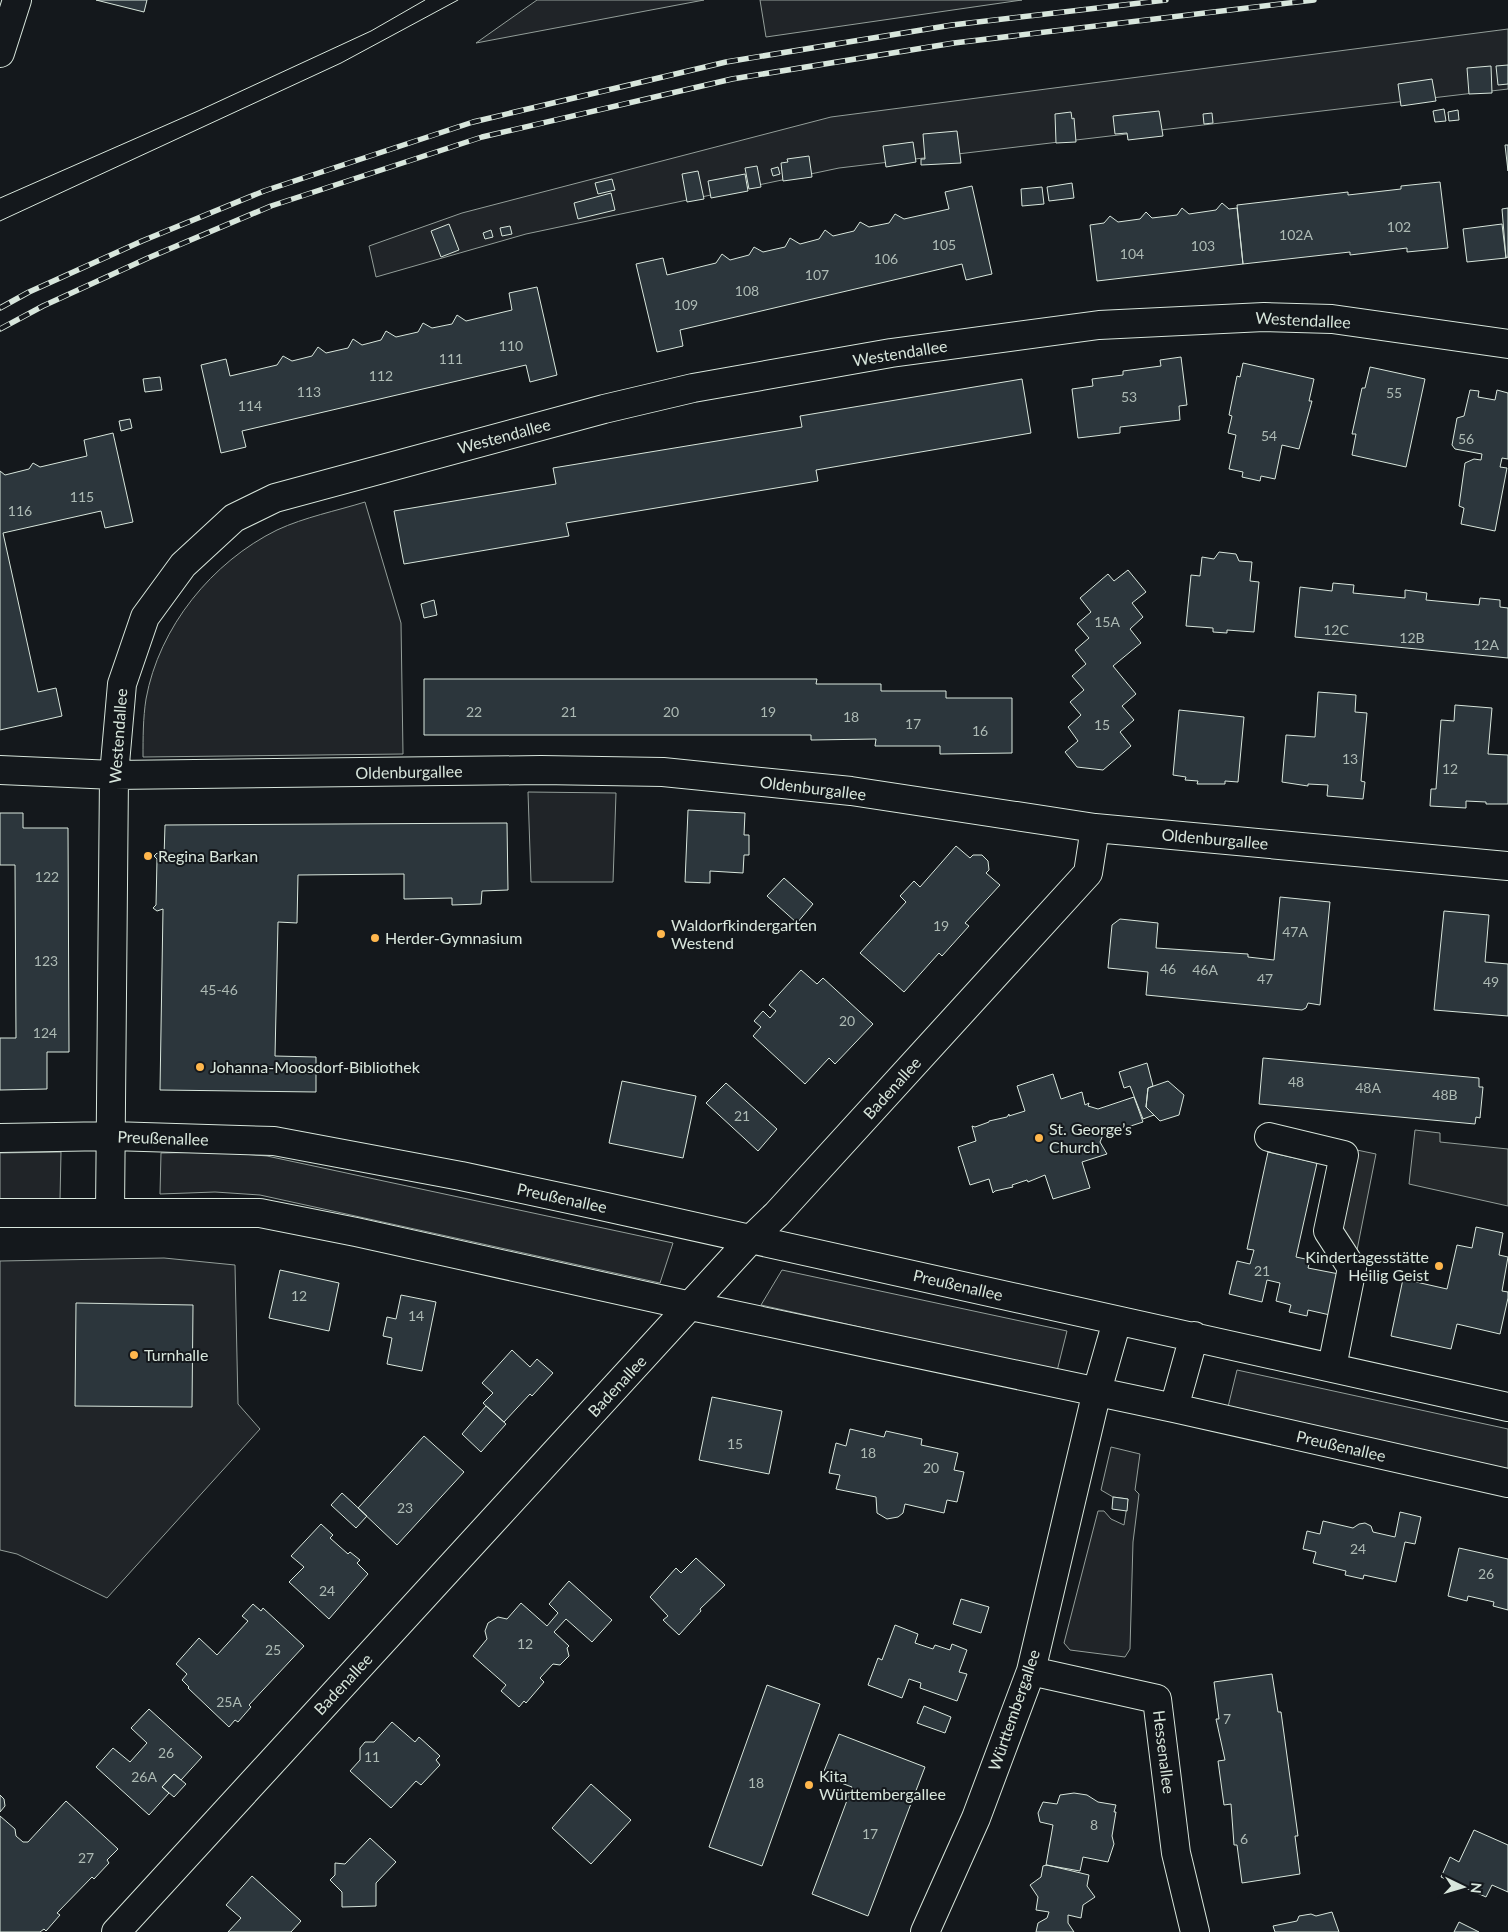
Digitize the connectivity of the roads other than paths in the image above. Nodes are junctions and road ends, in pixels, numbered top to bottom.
1 (16, 0) edge
2 (0, 53) edge
3 (1508, 344) edge
4 (0, 770) edge
5 (114, 775) junction
6 (1095, 828) junction
7 (1508, 866) edge
8 (112, 1136) junction
9 (1269, 1137) dead end
10 (0, 1138) edge
11 (0, 1213) edge
12 (110, 1213) junction
13 (751, 1239) junction
14 (691, 1306) junction
15 (1117, 1321) junction
16 (1194, 1336) junction
17 (1332, 1367) junction
18 (1097, 1391) junction
19 (1508, 1407) edge
20 (1174, 1408) junction
21 (1508, 1483) edge
22 (1031, 1671) junction
23 (116, 1932) edge
24 (925, 1932) edge
25 (1196, 1932) edge

1 - 2 street
3 - 5 street, Westendallee
4 - 5 street, Oldenburgallee
5 - 6 street, Oldenburgallee
5 - 8 street, Westendallee
6 - 7 street, Oldenburgallee
6 - 13 street, Badenallee
8 - 10 street, Preußenallee
8 - 12 street, Westendallee
8 - 13 street, Preußenallee
9 - 17 street
11 - 12 street, Preußenallee
12 - 14 street, Preußenallee
13 - 14 street, Badenallee
13 - 15 street, Preußenallee
14 - 18 street, Preußenallee
14 - 23 street, Badenallee
15 - 16 street, Preußenallee
15 - 18 street
16 - 17 street, Preußenallee
16 - 20 street
17 - 19 street, Preußenallee
18 - 20 street, Preußenallee
18 - 22 street, Württembergallee
20 - 21 street, Preußenallee
22 - 24 street, Württembergallee
22 - 25 street, Hessenallee

